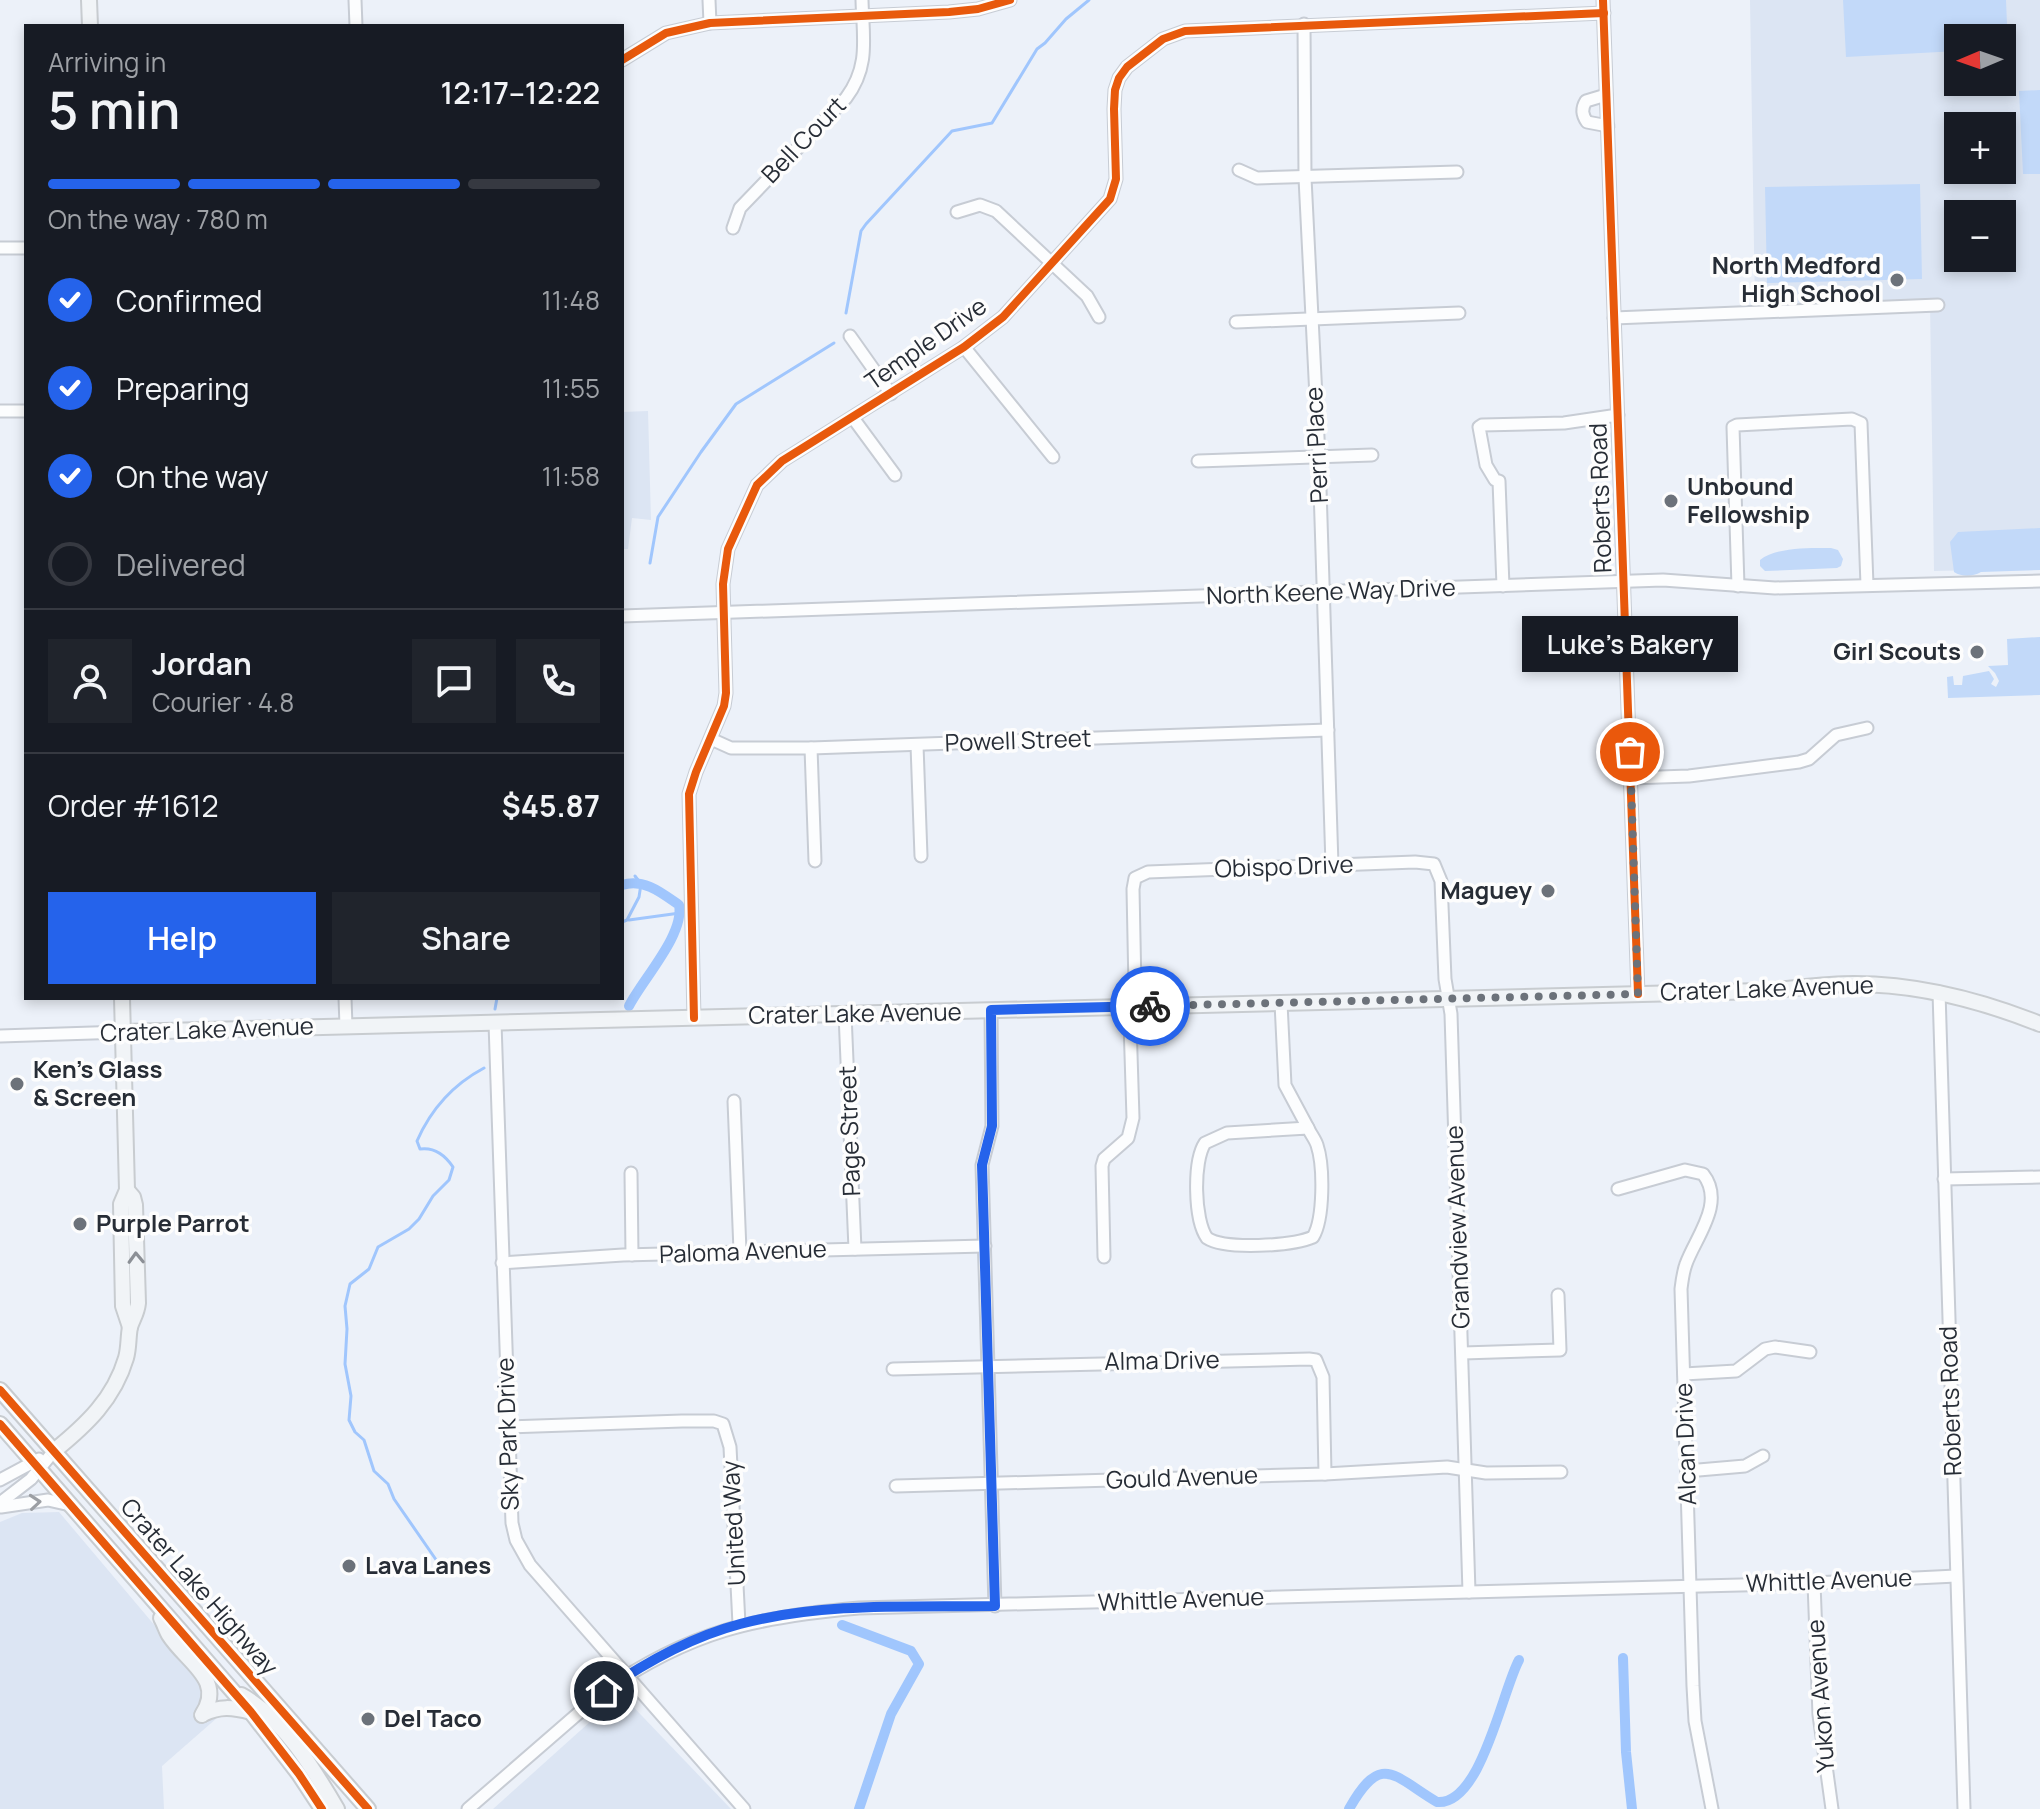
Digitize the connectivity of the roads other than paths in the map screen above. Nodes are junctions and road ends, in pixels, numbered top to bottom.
1 (89, 0) edge
2 (355, 0) edge
3 (709, 0) edge
4 (862, 0) edge
5 (1010, 0) edge
6 (1603, 6) edge
7 (862, 17) junction
8 (710, 23) junction
9 (90, 24) edge
10 (356, 24) edge
11 (1304, 24) junction
12 (624, 59) edge
13 (1606, 95) junction
14 (1608, 126) junction
15 (1239, 170) dead end
16 (1457, 172) dead end
17 (1305, 178) junction
18 (957, 212) dead end
19 (733, 228) dead end
20 (0, 248) edge
21 (24, 248) edge
22 (1052, 264) junction
23 (1938, 305) dead end
24 (1459, 313) dead end
25 (1099, 317) dead end
26 (1614, 318) junction
27 (1311, 319) junction
28 (1236, 322) dead end
29 (850, 336) dead end
30 (964, 347) junction
31 (891, 394) junction
32 (0, 411) edge
33 (24, 411) edge
34 (1618, 415) junction
35 (853, 418) junction
36 (1372, 455) dead end
37 (1053, 457) dead end
38 (1319, 457) junction
39 (1198, 461) dead end
40 (895, 475) dead end
41 (1623, 581) junction
42 (2040, 581) edge
43 (1867, 585) junction
44 (1503, 586) junction
45 (1738, 586) junction
46 (1323, 592) junction
47 (724, 614) junction
48 (624, 616) edge
49 (1867, 728) dead end
50 (1328, 730) junction
51 (711, 739) junction
52 (917, 745) junction
53 (811, 748) junction
54 (1631, 778) junction
55 (921, 856) dead end
56 (815, 861) dead end
57 (1434, 864) joint
58 (1332, 865) junction
59 (1939, 992) junction
60 (1638, 994) junction
61 (1448, 999) junction
62 (122, 1000) edge
63 (345, 1000) edge
64 (1281, 1003) junction
65 (1132, 1007) junction
66 (991, 1010) junction
67 (845, 1014) junction
68 (694, 1018) junction
69 (495, 1023) junction
70 (2040, 1024) edge
71 (346, 1026) junction
72 (123, 1032) junction
73 (0, 1036) edge
74 (734, 1101) dead end
75 (1308, 1128) junction
76 (631, 1173) dead end
77 (2040, 1177) edge
78 (1944, 1179) junction
79 (1618, 1189) dead end
80 (985, 1246) junction
81 (855, 1249) junction
82 (740, 1251) junction
83 (632, 1255) junction
84 (1104, 1257) dead end
85 (502, 1263) junction
86 (1558, 1295) dead end
87 (1810, 1352) dead end
88 (1463, 1353) junction
89 (988, 1365) junction
90 (893, 1369) dead end
91 (1684, 1374) junction
92 (0, 1390) edge
93 (0, 1424) edge
94 (507, 1427) junction
95 (54, 1451) junction
96 (1763, 1456) dead end
97 (36, 1466) junction
98 (1467, 1470) junction
99 (1687, 1471) junction
100 (1561, 1472) dead end
101 (1325, 1474) junction
102 (0, 1480) edge
103 (992, 1483) junction
104 (896, 1486) dead end
105 (0, 1505) edge
106 (70, 1505) junction
107 (1956, 1576) junction
108 (1814, 1583) junction
109 (1689, 1585) junction
110 (1469, 1592) junction
111 (153, 1600) junction
112 (995, 1606) junction
113 (739, 1624) junction
114 (627, 1675) junction
115 (230, 1688) junction
116 (251, 1712) junction
117 (322, 1809) edge
118 (337, 1809) edge
119 (368, 1809) edge
120 (468, 1809) edge
121 (744, 1809) edge
122 (1712, 1809) edge
123 (1832, 1809) edge
124 (1964, 1809) edge

1 - 9 main road
2 - 10 street
3 - 8 street
4 - 7 street, Bell Court
5 - 7 street
6 - 11 street, Temple Drive
6 - 13 street, Roberts Road
7 - 8 street
7 - 19 street, Bell Court
8 - 12 street
11 - 17 street, Perri Place
11 - 22 street, Temple Drive
13 - 14 street, Roberts Road
13 - 14 street
14 - 26 street, Roberts Road
15 - 17 street
16 - 17 street
17 - 27 street, Perri Place
18 - 22 street
20 - 21 street
22 - 25 street
22 - 30 street, Temple Drive
23 - 26 street
24 - 27 street
26 - 34 street, Roberts Road
27 - 28 street
27 - 38 street, Perri Place
29 - 31 street
30 - 31 street, Temple Drive
30 - 37 street
31 - 35 street, Temple Drive
32 - 33 street
34 - 41 street, Roberts Road
34 - 44 street
35 - 40 street
35 - 47 street, Temple Drive
36 - 38 street
38 - 39 street
38 - 46 street, Perri Place
41 - 44 street, North Keene Way Drive
41 - 45 street, North Keene Way Drive
41 - 54 street, Roberts Road
42 - 43 street, North Keene Way Drive
43 - 45 street, North Keene Way Drive
43 - 45 street
44 - 46 street, North Keene Way Drive
46 - 47 street, North Keene Way Drive
46 - 50 street, Perri Place
47 - 48 street, North Keene Way Drive
47 - 51 street, Temple Drive
49 - 54 street
50 - 52 street, Powell Street
50 - 58 street, Perri Place
51 - 53 street, Powell Street
51 - 68 street, Temple Drive
52 - 53 street, Powell Street
52 - 55 street
53 - 56 street
54 - 60 street, Roberts Road
57 - 58 street, Obispo Drive
57 - 61 street, Grandview Avenue
58 - 65 street, Obispo Drive
59 - 60 main road, Crater Lake Avenue
59 - 70 main road, Crater Lake Avenue
59 - 78 street, Roberts Road
60 - 61 main road, Crater Lake Avenue
61 - 64 main road, Crater Lake Avenue
61 - 88 street, Grandview Avenue
62 - 72 main road
63 - 71 street
64 - 65 main road, Crater Lake Avenue
64 - 75 street
65 - 66 main road, Crater Lake Avenue
65 - 84 street
66 - 67 main road, Crater Lake Avenue
66 - 80 street
67 - 68 main road, Crater Lake Avenue
67 - 81 street, Page Street
68 - 69 main road, Crater Lake Avenue
69 - 71 main road, Crater Lake Avenue
69 - 85 street, Sky Park Drive
71 - 72 main road, Crater Lake Avenue
72 - 73 street, Crater Lake Avenue
72 - 95 main road
74 - 82 street
75 - 75 street
76 - 83 street
77 - 78 street
78 - 107 street, Roberts Road
79 - 91 street, Alcan Drive
80 - 81 street, Paloma Avenue
80 - 89 street
81 - 82 street, Paloma Avenue
82 - 83 street, Paloma Avenue
83 - 85 street, Paloma Avenue
85 - 94 street, Sky Park Drive
86 - 88 street
87 - 91 street
88 - 98 street, Grandview Avenue
89 - 90 street, Alma Drive
89 - 101 street, Alma Drive
89 - 103 street
91 - 99 street, Alcan Drive
92 - 95 main road, Crater Lake Highway
93 - 97 main road, Crater Lake Highway
94 - 113 street, United Way
94 - 114 street, Sky Park Drive
95 - 97 street
95 - 119 main road, Crater Lake Highway
96 - 99 street
97 - 102 street
97 - 105 street
97 - 106 main road, Crater Lake Highway
98 - 100 street, Gould Avenue
98 - 101 street, Gould Avenue
98 - 110 street, Grandview Avenue
99 - 109 street, Alcan Drive
101 - 103 street, Gould Avenue
103 - 104 street, Gould Avenue
103 - 112 street
105 -> 106 street
106 - 111 main road, Crater Lake Highway
107 - 108 street, Whittle Avenue
107 - 124 street, Roberts Road
108 - 109 street, Whittle Avenue
108 - 123 street, Yukon Avenue
109 - 110 street, Whittle Avenue
109 - 122 street, Alcan Drive
110 - 112 street, Whittle Avenue
111 - 115 main road, Crater Lake Highway
111 - 116 main road
112 - 113 street, Whittle Avenue
113 - 114 street, Whittle Avenue
114 - 120 street, Whittle Avenue
114 - 121 street, Sky Park Drive
115 - 116 main road, Crater Lake Highway
115 - 118 main road
116 - 117 main road, Crater Lake Highway

